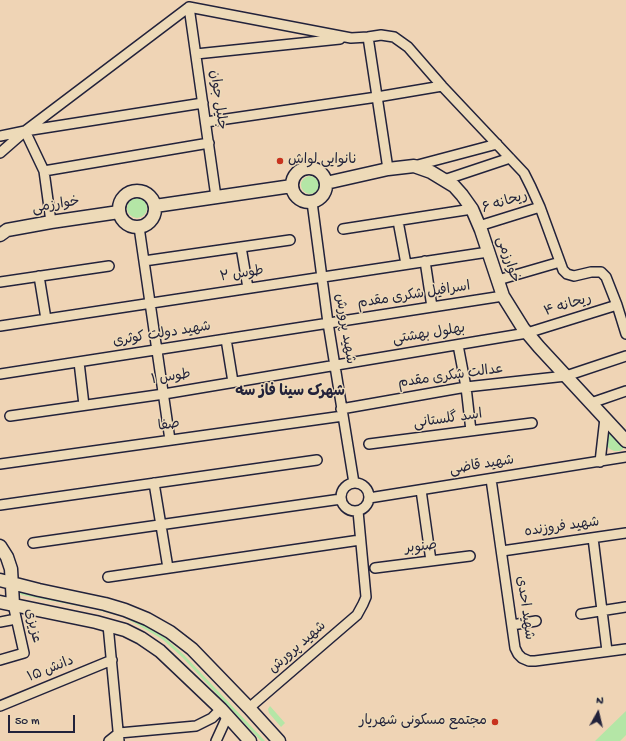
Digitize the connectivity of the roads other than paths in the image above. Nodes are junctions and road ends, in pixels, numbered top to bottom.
1 (189, 7) junction
2 (368, 37) junction
3 (351, 38) junction
4 (196, 54) junction
5 (442, 86) junction
6 (377, 97) junction
7 (203, 103) junction
8 (206, 122) junction
9 (25, 131) junction
10 (0, 136) edge
11 (209, 143) junction
12 (497, 144) junction
13 (0, 153) edge
14 (510, 158) junction
15 (414, 166) junction
16 (388, 169) junction
17 (44, 171) junction
18 (444, 180) junction
19 (326, 183) junction
20 (292, 186) junction
21 (216, 197) junction
22 (312, 202) junction
23 (155, 206) junction
24 (540, 207) junction
25 (472, 209) junction
26 (119, 212) junction
27 (398, 221) junction
28 (51, 222) junction
29 (479, 226) junction
30 (139, 227) junction
31 (343, 229) dead end
32 (0, 235) edge
33 (290, 240) dead end
34 (241, 247) junction
35 (488, 252) junction
36 (144, 261) junction
37 (425, 261) junction
38 (560, 262) junction
39 (406, 264) junction
40 (109, 266) dead end
41 (40, 276) junction
42 (322, 277) junction
43 (498, 280) junction
44 (0, 282) edge
45 (248, 288) junction
46 (503, 296) junction
47 (150, 303) junction
48 (617, 305) junction
49 (432, 307) junction
50 (46, 319) junction
51 (328, 323) junction
52 (0, 326) edge
53 (527, 333) junction
54 (626, 334) edge
55 (226, 339) junction
56 (458, 345) junction
57 (157, 350) junction
58 (626, 356) edge
59 (79, 362) junction
60 (335, 365) junction
61 (0, 374) edge
62 (566, 376) junction
63 (233, 382) junction
64 (466, 387) junction
65 (626, 391) edge
66 (164, 394) junction
67 (591, 403) junction
68 (84, 405) junction
69 (342, 412) junction
70 (10, 416) dead end
71 (605, 418) junction
72 (532, 423) dead end
73 (471, 431) junction
74 (624, 436) edge
75 (170, 440) junction
76 (369, 444) dead end
77 (626, 457) edge
78 (317, 460) dead end
79 (600, 462) junction
80 (0, 464) edge
81 (491, 478) junction
82 (154, 483) junction
83 (354, 483) junction
84 (421, 490) junction
85 (369, 498) junction
86 (341, 499) junction
87 (0, 505) edge
88 (358, 511) junction
89 (161, 525) junction
90 (626, 533) edge
91 (593, 538) junction
92 (360, 540) junction
93 (33, 543) dead end
94 (0, 546) edge
95 (502, 551) junction
96 (470, 556) dead end
97 (431, 562) junction
98 (168, 568) junction
99 (375, 568) dead end
100 (108, 577) dead end
101 (6, 582) edge
102 (0, 602) edge
103 (12, 604) junction
104 (626, 607) edge
105 (602, 611) junction
106 (581, 614) dead end
107 (16, 619) junction
108 (536, 621) dead end
109 (0, 622) edge
110 (512, 625) junction
111 (108, 626) junction
112 (626, 649) edge
113 (607, 651) junction
114 (0, 660) edge
115 (112, 660) junction
116 (0, 706) edge
117 (249, 708) junction
118 (224, 713) junction
119 (119, 737) edge
120 (109, 741) edge
121 (216, 741) edge
122 (250, 741) edge
123 (279, 741) edge

1 - 3 street
1 - 4 street, جلیل جوان
1 - 9 street
2 - 3 street
2 - 5 street
2 - 6 street
3 - 4 street
4 - 7 street, جلیل جوان
5 - 6 street
5 - 12 street
6 - 8 street
6 - 16 street
7 - 8 street, جلیل جوان
7 - 9 street
8 - 11 street, جلیل جوان
9 - 10 street
9 - 13 street
9 - 17 street
11 - 17 street
11 - 21 street, جلیل جوان
12 - 14 street
12 - 15 street
14 - 18 street
14 - 24 street
15 - 16 street, خوارزمی
15 - 18 street, خوارزمی
16 - 19 street, خوارزمی
17 - 28 street
18 - 25 street, خوارزمی
19 - 20 street
19 - 22 street
20 - 21 street
20 - 22 street
21 - 23 street
22 - 42 street, شهید پرورش
23 - 26 street
23 - 30 street
24 - 29 street, ریحانه ۶
24 - 38 street
25 - 27 street
25 - 29 street, خوارزمی
26 - 28 street, خوارزمی
26 - 30 street
27 - 31 street
27 - 39 street
28 - 32 street, خوارزمی
29 - 35 street, خوارزمی
30 - 36 street
33 - 34 street
34 - 36 street
34 - 45 street
35 - 37 street, طوس ۲
35 - 43 street, خوارزمی
36 - 47 street
37 - 39 street, طوس ۲
37 - 49 street
38 - 43 street
38 - 48 street
39 - 42 street, طوس ۲
40 - 41 street
41 - 44 street
41 - 50 street
42 - 45 street, طوس ۲
42 - 51 street, شهید پرورش
43 - 46 street, خوارزمی
45 - 47 street, طوس ۲
46 - 49 street, اسرافیل شکری مقدم
46 - 53 street, خوارزمی
47 - 50 street, طوس ۲
47 - 57 street
48 - 53 street, ریحانه ۴
48 - 54 street
49 - 51 street, اسرافیل شکری مقدم
50 - 52 street, طوس ۲
51 - 55 street, شهید دولت کوثری
51 - 60 street, شهید پرورش
53 - 56 street, بهلول بهشتی
53 - 62 street, خوارزمی
55 - 57 street, شهید دولت کوثری
55 - 63 street
56 - 60 street, بهلول بهشتی
56 - 64 street
57 - 59 street, شهید دولت کوثری
57 - 66 street
58 - 62 street, عدالت شکری مقدم
59 - 61 street, شهید دولت کوثری
59 - 68 street
60 - 63 street, طوس ۱
60 - 69 street, شهید پرورش
62 - 64 street, عدالت شکری مقدم
62 - 67 street, خوارزمی
63 - 66 street, طوس ۱
64 - 69 street, عدالت شکری مقدم
64 - 73 street
65 - 67 street
66 - 68 street, طوس ۱
66 - 75 street
67 - 71 street, خوارزمی
68 - 70 street, طوس ۱
69 - 75 street, صفا
69 - 83 street, شهید پرورش
71 - 74 street, خوارزمی
71 - 79 street
72 - 73 street, اسد گلستانی
73 - 76 street, اسد گلستانی
75 - 80 street, صفا
77 - 79 street, شهید قاضی
78 - 82 street
79 - 81 street, شهید قاضی
81 - 84 street, شهید قاضی
81 - 95 street, شهید احدی
82 - 87 street
82 - 89 street
83 - 85 street
83 - 86 street
84 - 85 street, شهید قاضی
84 - 97 street
85 - 88 street
86 - 88 street
86 - 89 street
88 - 92 street, شهید پرورش
89 - 93 street
89 - 98 street
90 - 91 street, شهید فروزنده
91 - 95 street, شهید فروزنده
91 - 105 street
92 - 98 street
92 - 117 street, شهید پرورش
94 - 101 street
95 - 110 street, شهید احدی
96 - 97 street, صنوبر
97 - 99 street, صنوبر
98 - 100 street
101 - 103 street
101 - 117 street
102 - 103 street
103 - 107 street, عزیزی
103 - 111 street
104 - 105 street
105 - 106 street
105 - 113 street
107 - 109 street
107 - 114 street, عزیزی
108 - 110 street
110 - 113 street, شهید احدی
111 - 115 street
111 - 118 street
112 - 113 street, شهید احدی
115 - 116 street, دانش ۱۵
115 - 119 street
117 - 123 street
118 - 119 street
118 - 121 street
118 - 122 street
119 - 120 street

